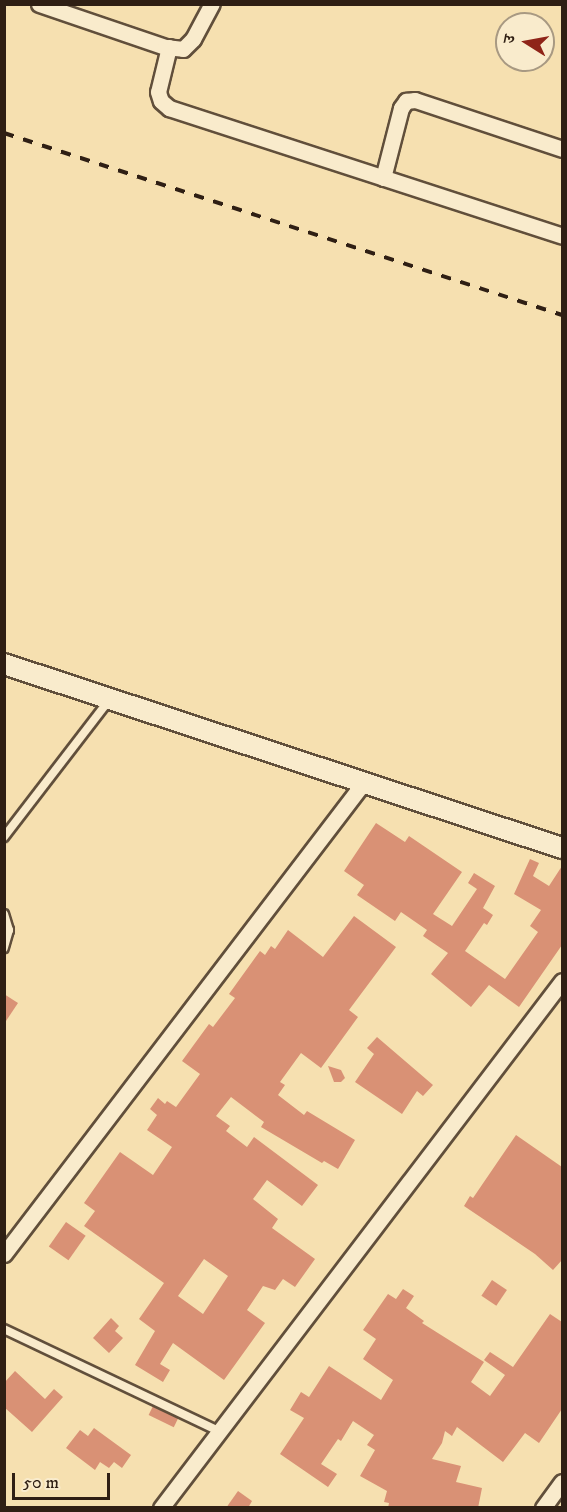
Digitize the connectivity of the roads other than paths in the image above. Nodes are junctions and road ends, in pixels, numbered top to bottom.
1 (39, 4) edge
2 (212, 4) edge
3 (170, 47) junction
4 (562, 149) edge
5 (383, 178) junction
6 (562, 236) edge
7 (4, 664) edge
8 (110, 698) junction
9 (364, 782) junction
10 (4, 837) edge
11 (562, 848) edge
12 (4, 914) edge
13 (4, 948) edge
14 (562, 981) edge
15 (4, 1254) edge
16 (4, 1329) edge
17 (219, 1431) junction
18 (562, 1482) edge
19 (161, 1508) edge
20 (543, 1508) edge

1 - 3 street
2 - 3 street
3 - 5 street
4 - 5 street
5 - 6 street
7 - 8 street
8 - 9 street
8 - 10 lane
9 - 11 street
9 - 15 street
12 - 13 lane
14 - 17 street
16 - 17 lane
17 - 19 street
18 - 20 street

